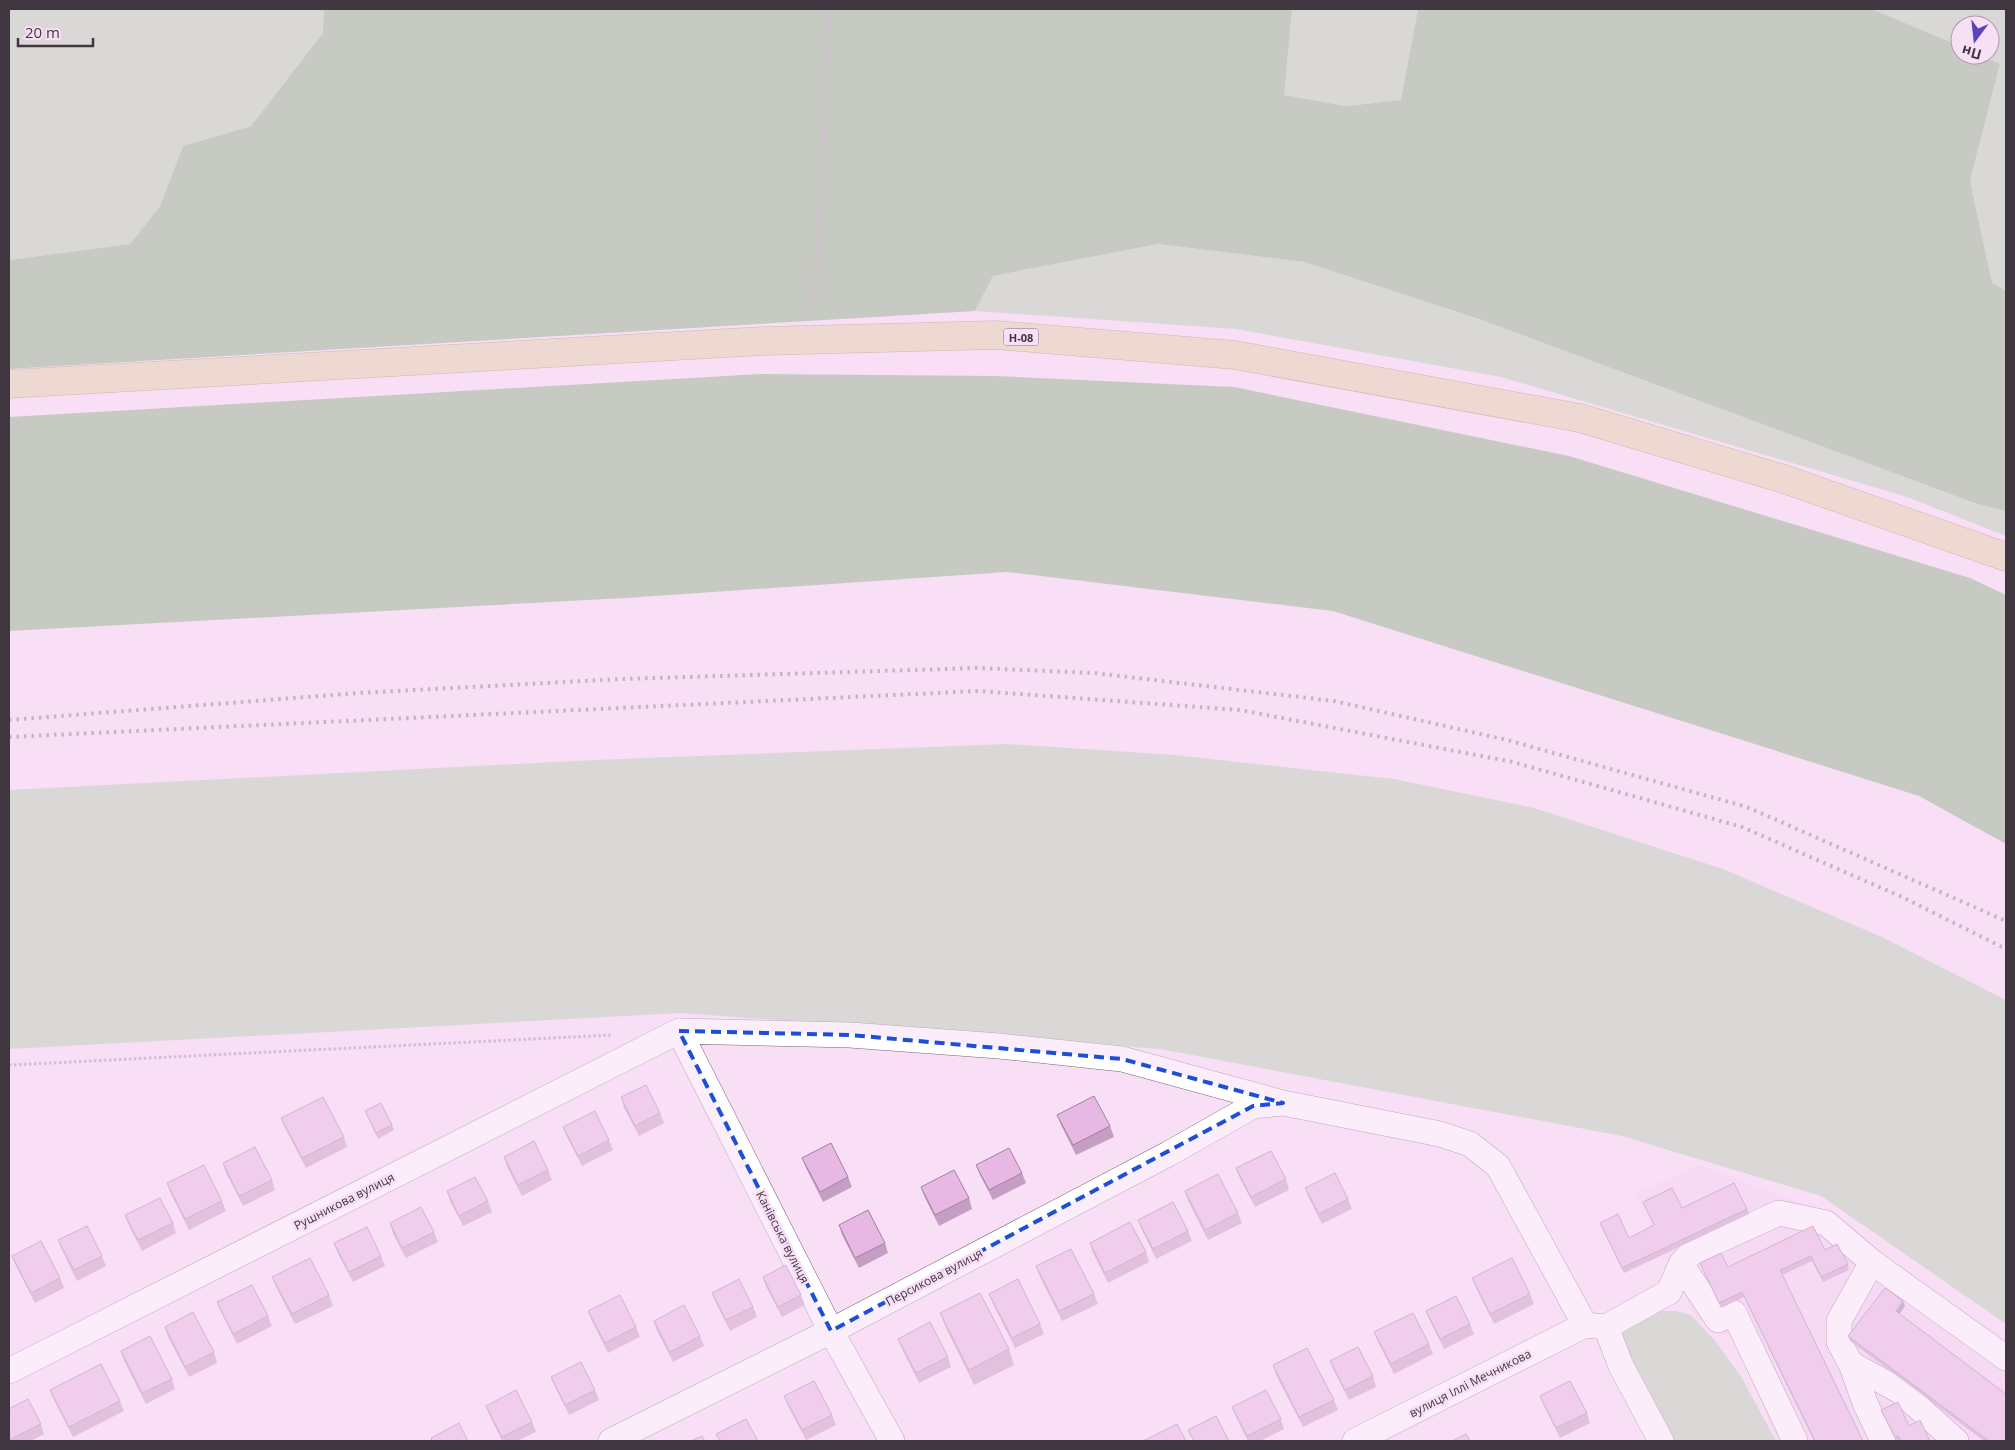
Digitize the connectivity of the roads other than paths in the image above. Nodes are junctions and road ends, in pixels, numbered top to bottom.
1 (9, 384) edge
2 (2006, 557) edge
3 (679, 1031) junction
4 (1283, 1103) junction
5 (1872, 1262) junction
6 (1681, 1264) junction
7 (1595, 1326) junction
8 (831, 1331) junction
9 (2006, 1358) edge
10 (1851, 1364) junction
11 (9, 1371) edge
12 (611, 1441) edge
13 (892, 1441) edge
14 (1355, 1441) edge
15 (1661, 1441) edge
16 (1795, 1441) edge
17 (1883, 1441) edge
18 (1956, 1441) edge

1 - 2 main road, Н-08
3 - 4 street
3 - 8 street, Канівська вулиця
3 - 11 street, Рушникова вулиця
4 - 7 street
4 - 8 street, Персикова вулиця
5 - 6 street
5 - 9 street
5 - 10 street
6 - 7 street, вулиця Іллі Мечникова
6 - 16 street
7 - 14 street, вулиця Іллі Мечникова
7 - 15 street
8 - 12 street, Персикова вулиця
8 - 13 street, Канівська вулиця
10 - 17 street
10 - 18 street

